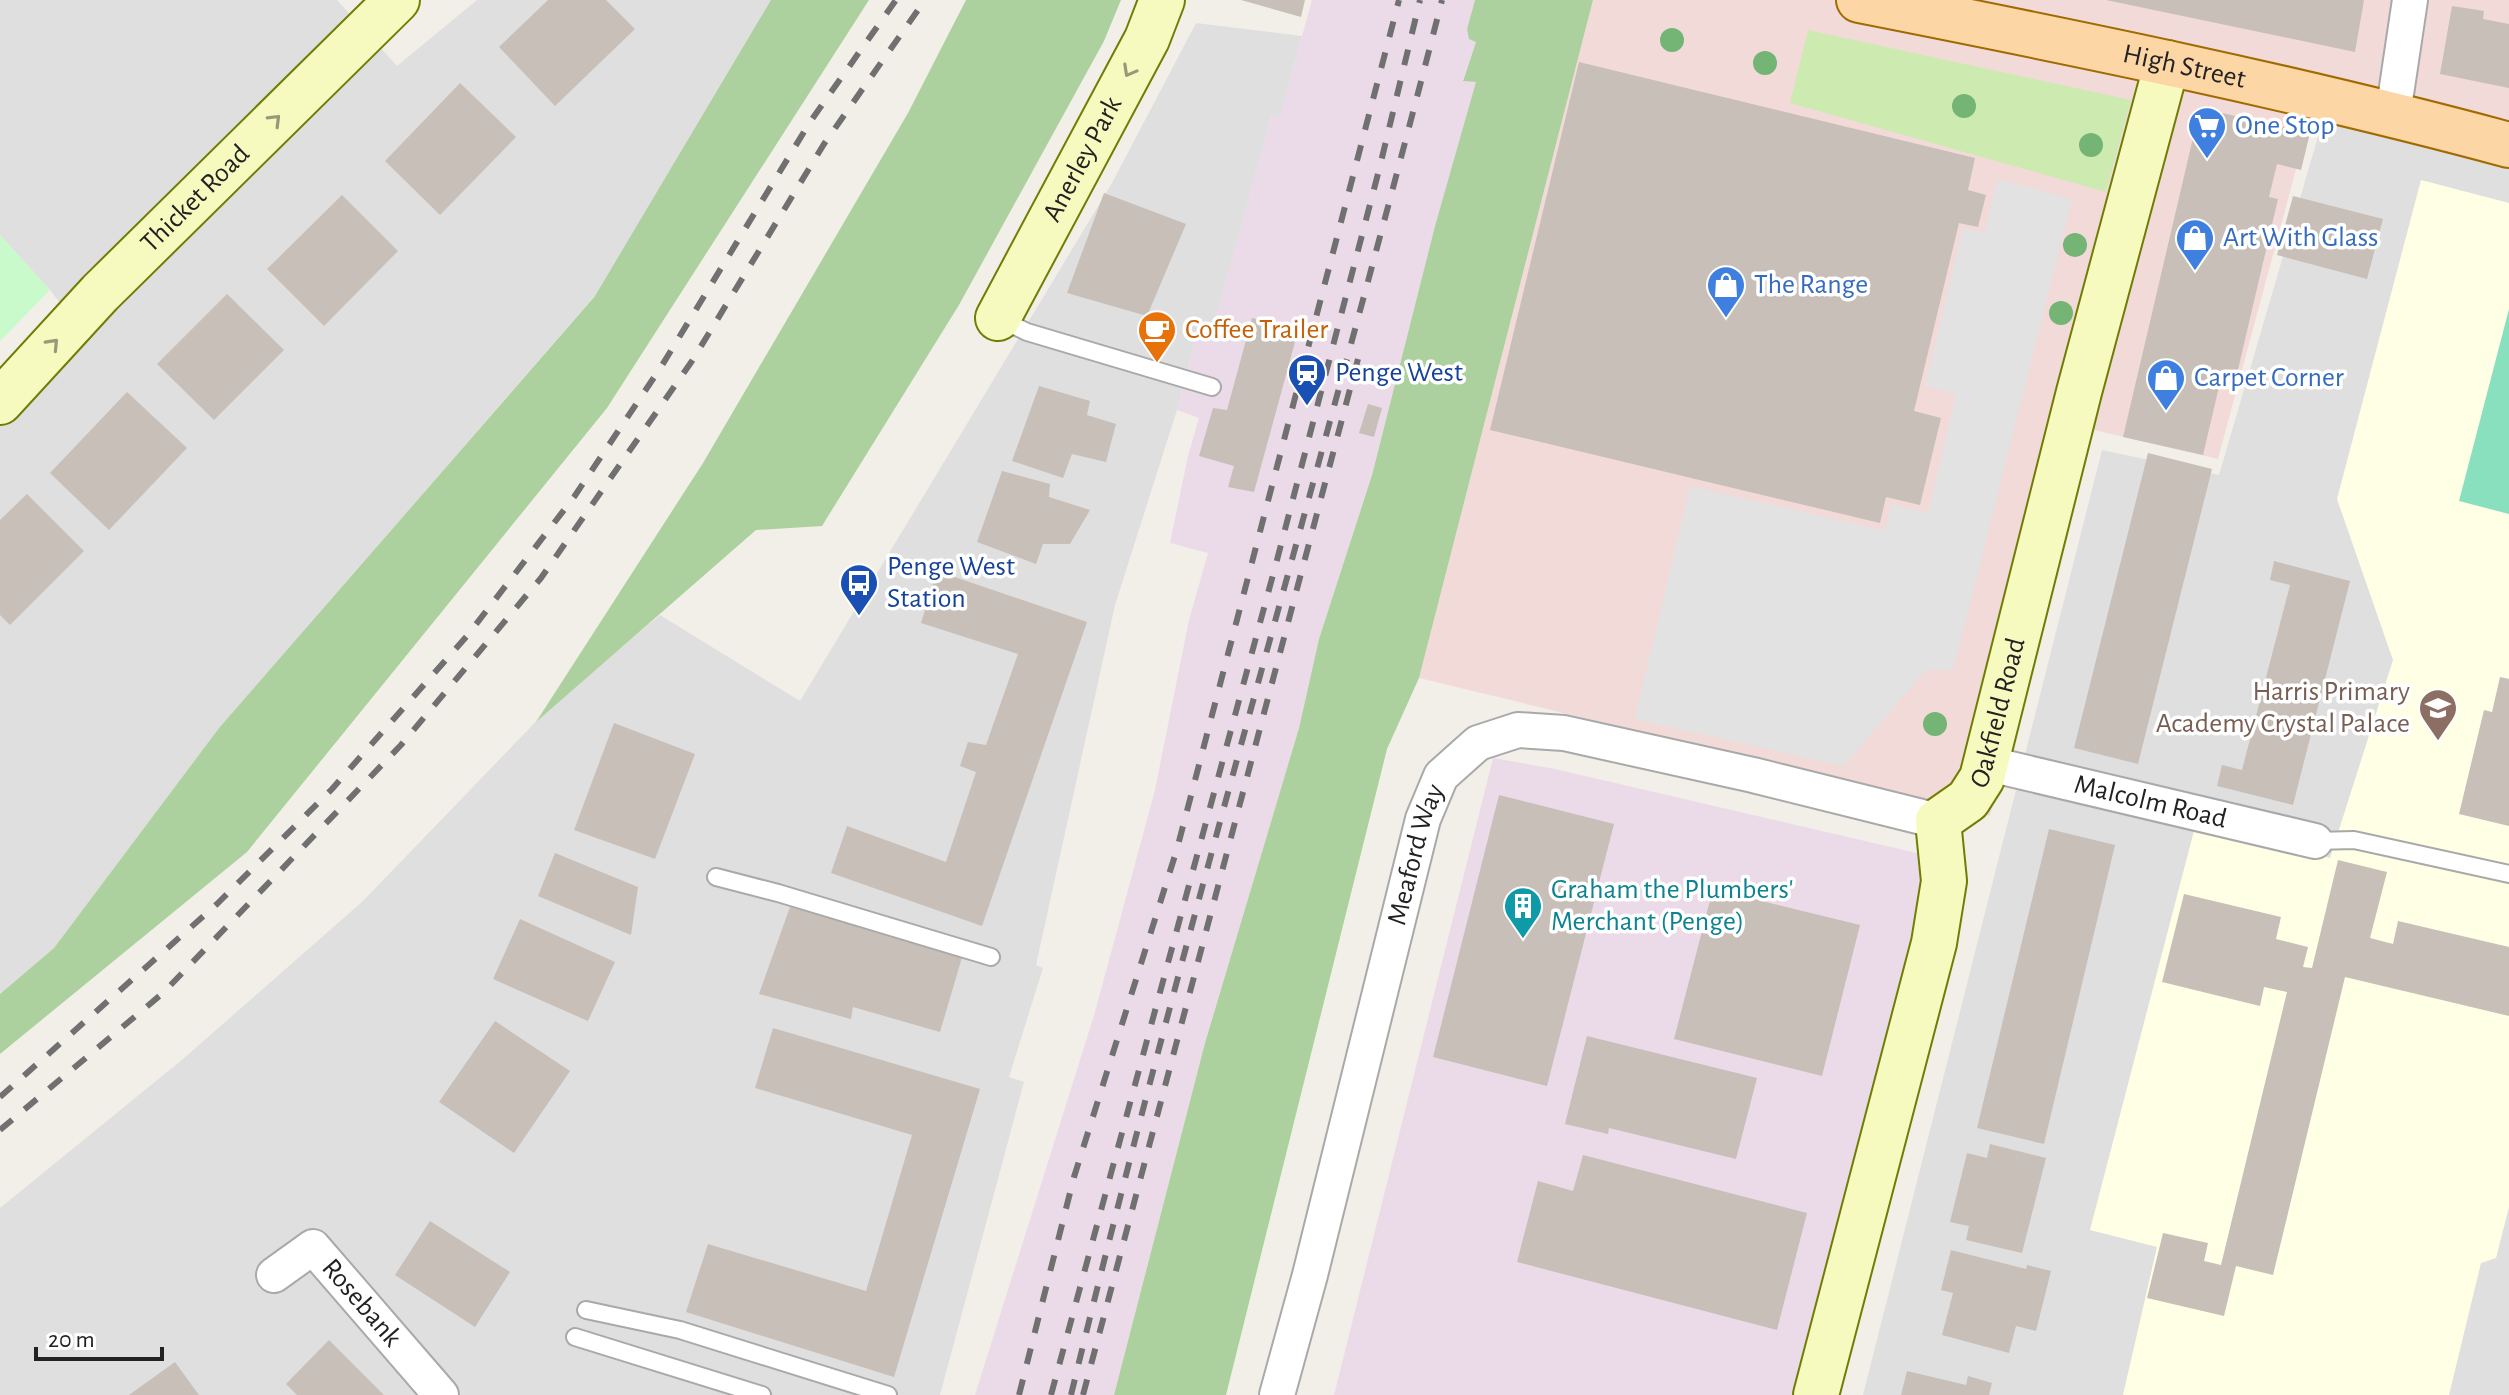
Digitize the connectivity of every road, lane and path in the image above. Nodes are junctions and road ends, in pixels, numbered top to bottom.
1 (1162, 0) edge
2 (1859, 0) edge
3 (2410, 0) edge
4 (385, 4) edge
5 (2167, 63) junction
6 (2393, 114) junction
7 (2509, 145) edge
8 (998, 318) joint
9 (1212, 387) dead end
10 (0, 402) edge
11 (1985, 763) junction
12 (1938, 821) junction
13 (2315, 841) joint
14 (2509, 874) edge
15 (716, 877) dead end
16 (991, 957) dead end
17 (274, 1275) dead end
18 (586, 1310) dead end
19 (575, 1337) dead end
20 (441, 1395) edge
21 (762, 1395) edge
22 (888, 1395) edge
23 (1277, 1395) edge
24 (1816, 1395) edge

1 -> 8 street, Anerley Park
2 - 5 main road, High Street
3 - 6 street
10 -> 4 street, Thicket Road
5 - 6 main road, High Street
5 - 11 street, Oakfield Road
6 - 7 main road, High Street
8 - 9 lane
11 - 12 street, Oakfield Road
11 - 13 street, Malcolm Road
12 - 23 street, Meaford Way
12 - 24 street
13 - 14 lane
15 - 16 lane
17 - 20 street, Rosebank
18 - 22 lane
19 - 21 lane

